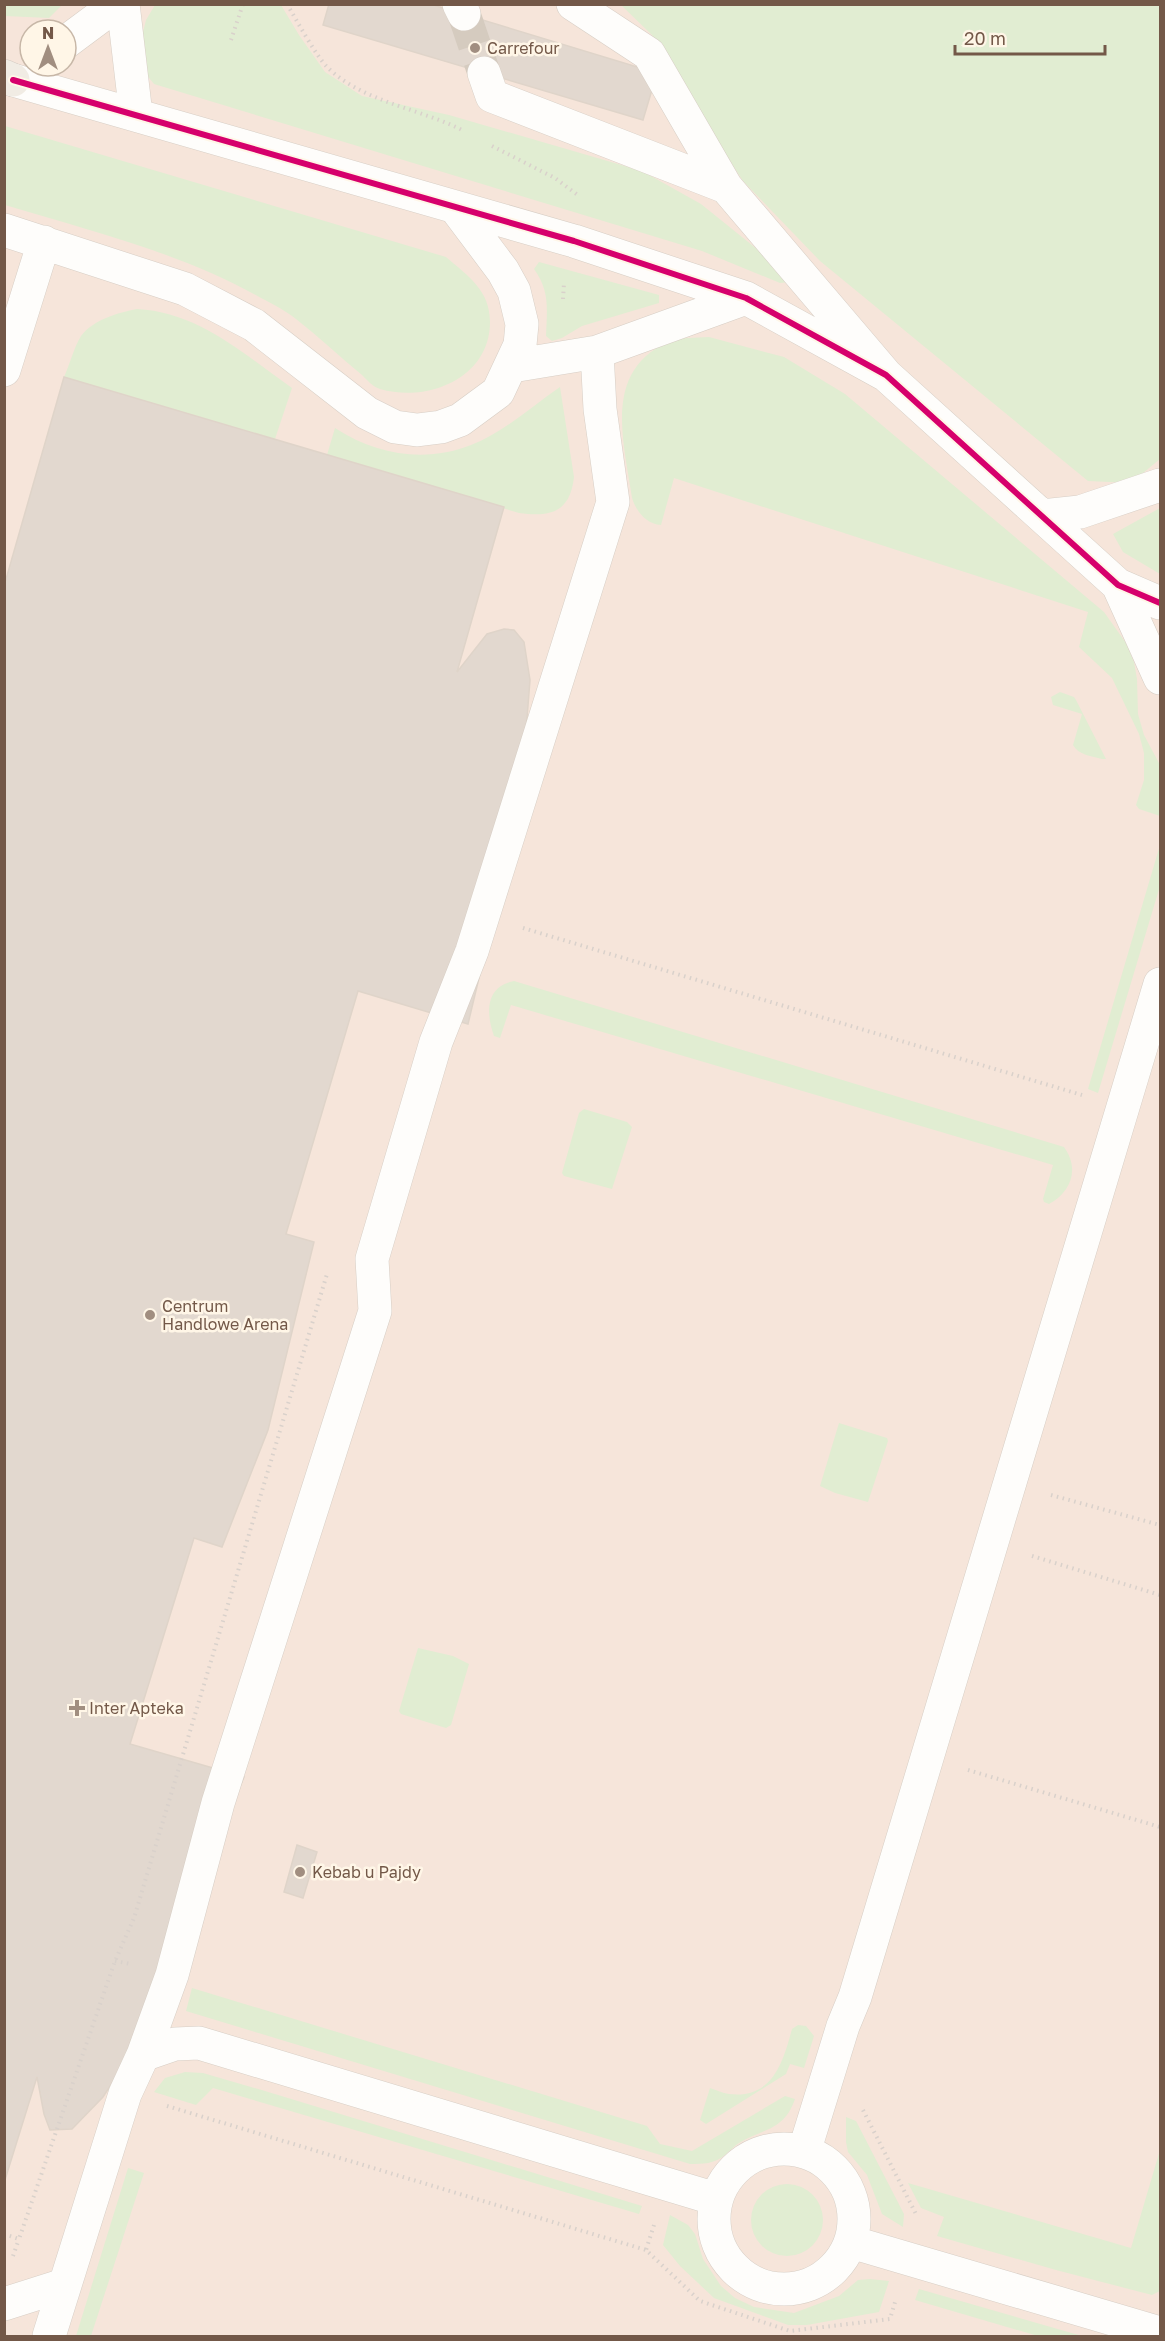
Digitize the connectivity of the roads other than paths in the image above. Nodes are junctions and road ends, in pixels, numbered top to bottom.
1 (117, 4) edge
2 (123, 4) edge
3 (573, 4) edge
4 (78, 33) edge
5 (484, 73) tunnel mouth
6 (14, 75) edge
7 (136, 116) junction
8 (726, 187) junction
9 (454, 207) junction
10 (4, 230) edge
11 (44, 242) junction
12 (746, 298) junction
13 (597, 352) junction
14 (512, 366) junction
15 (4, 370) edge
16 (886, 375) junction
17 (1161, 485) edge
18 (1042, 516) junction
19 (1118, 585) junction
20 (1161, 603) edge
21 (1161, 678) edge
22 (1161, 984) edge
23 (143, 2055) junction
24 (804, 2152) junction
25 (716, 2199) junction
26 (852, 2242) junction
27 (64, 2284) junction
28 (4, 2304) edge
29 (1161, 2333) edge
30 (49, 2337) edge

1 - 4 street
2 - 7 street
3 - 8 street
5 - 8 street
6 - 7 street
7 - 9 street
8 - 16 street
9 - 12 street
9 - 14 street
10 - 11 street
11 - 14 street
11 - 15 street
12 - 13 street
12 - 16 street
13 - 14 street
13 - 23 street
16 - 18 street
17 - 18 street
18 - 19 street
19 - 20 street
19 - 21 street
22 - 24 street
23 - 25 street
23 - 27 street
24 - 25 street
24 - 26 street
25 - 26 street
26 - 29 street
27 - 28 street
27 - 30 street

